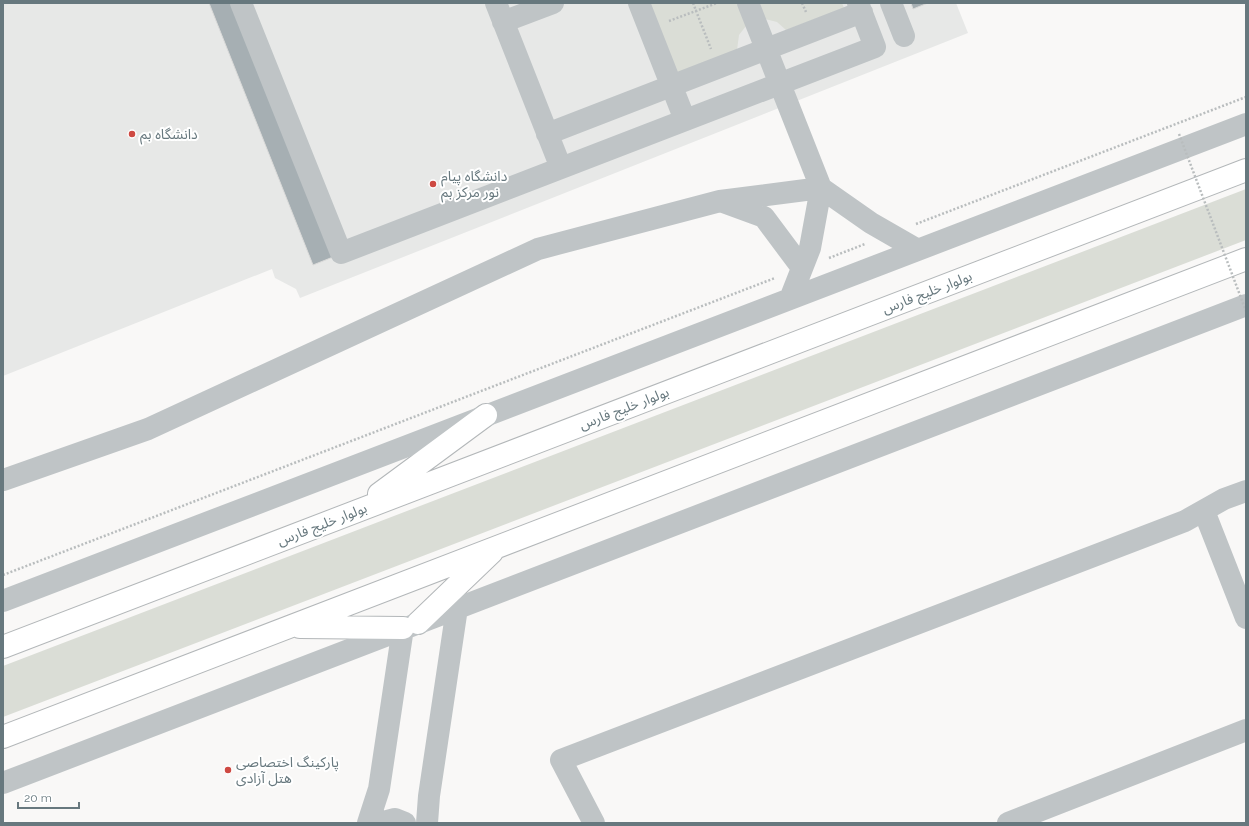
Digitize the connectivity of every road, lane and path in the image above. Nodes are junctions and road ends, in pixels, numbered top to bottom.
1 (241, 3) edge
2 (553, 3) edge
3 (638, 3) edge
4 (693, 3) edge
5 (717, 3) edge
6 (748, 3) edge
7 (890, 3) edge
8 (860, 8) edge
9 (696, 11) junction
10 (499, 13) edge
11 (649, 29) junction
12 (904, 36) dead end
13 (766, 50) junction
14 (718, 68) junction
15 (780, 84) junction
16 (671, 86) junction
17 (1246, 97) edge
18 (685, 120) junction
19 (1246, 124) edge
20 (547, 134) junction
21 (1179, 134) dead end
22 (561, 168) junction
23 (1246, 170) edge
24 (821, 188) junction
25 (720, 201) junction
26 (890, 234) junction
27 (918, 250) junction
28 (1246, 259) edge
29 (802, 268) junction
30 (790, 299) junction
31 (1246, 305) edge
32 (1246, 311) edge
33 (486, 415) junction
34 (3, 480) edge
35 (1246, 491) edge
36 (355, 511) junction
37 (1204, 511) junction
38 (500, 546) junction
39 (3, 575) edge
40 (5, 595) edge
41 (457, 608) junction
42 (1246, 618) edge
43 (411, 626) junction
44 (287, 627) junction
45 (3, 647) edge
46 (1246, 730) edge
47 (3, 737) edge
48 (3, 782) edge
49 (368, 823) edge
50 (380, 823) edge
51 (405, 823) edge
52 (427, 823) edge
53 (594, 823) edge
54 (1008, 823) edge

1 - 22 street
2 - 10 street
3 - 11 street
4 - 9 path
5 - 9 path
6 - 13 street
7 - 12 street
8 - 13 street
8 - 15 street
9 - 11 path
9 - 14 path
10 - 20 street
11 - 16 street
13 - 14 street
13 - 15 street
14 - 16 street
15 - 18 street
15 - 24 street
16 - 18 street
16 - 20 street
17 - 26 path
18 - 22 street
19 - 27 street
20 - 22 street
21 - 32 path, bridge
23 - 36 highway, بولوار خلیج فارس
24 - 25 street
24 - 26 street
24 - 29 street
25 - 29 street
25 - 34 street
26 - 27 street
26 - 29 path
27 - 30 street
28 - 38 highway
29 - 30 street
29 - 39 path
30 - 33 street
31 - 41 street
33 - 36 highway
33 - 40 street
35 - 37 street
36 - 45 highway, بولوار خلیج فارس
37 - 42 street
37 - 53 street
38 - 43 highway
38 - 44 highway
41 - 43 street
41 - 52 street
43 - 44 highway
43 - 48 street
43 - 49 street
44 - 47 highway
46 - 54 street
50 - 51 street

